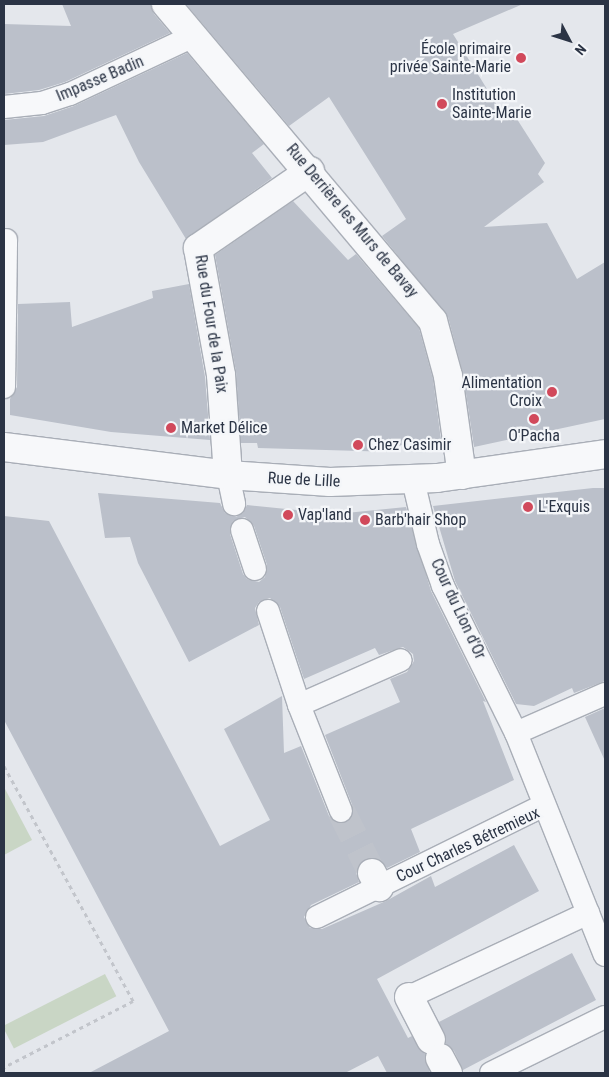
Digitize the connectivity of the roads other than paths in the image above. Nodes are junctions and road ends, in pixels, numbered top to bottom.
1 (166, 4) edge
2 (191, 37) junction
3 (4, 107) edge
4 (310, 171) junction
5 (6, 240) dead end
6 (4, 387) edge
7 (4, 447) edge
8 (605, 454) edge
9 (228, 475) junction
10 (462, 475) junction
11 (413, 480) junction
12 (234, 504) dead end
13 (242, 530) dead end
14 (255, 569) dead end
15 (268, 610) dead end
16 (402, 660) dead end
17 (605, 694) edge
18 (299, 705) junction
19 (516, 733) junction
20 (543, 806) junction
21 (341, 811) tunnel mouth
22 (588, 913) junction
23 (317, 917) dead end
24 (605, 955) edge
25 (409, 997) joint
26 (605, 1017) edge
27 (440, 1057) edge
28 (491, 1073) edge

1 - 2 street, Rue Derrière les Murs de Bavay
2 - 3 lane, Impasse Badin
2 - 4 street, Rue Derrière les Murs de Bavay
4 - 9 street, Rue du Four de la Paix
4 - 10 street, Rue Derrière les Murs de Bavay
5 - 6 lane
7 - 9 street, Rue de Lille
8 - 10 street, Rue de Lille
9 - 11 street, Rue de Lille
9 - 12 lane
10 - 11 street, Rue de Lille
11 - 19 lane, Cour du Lion d'Or
13 - 14 lane
15 - 18 lane
16 - 18 lane
17 - 19 lane
18 - 21 lane
19 - 20 lane, Cour du Lion d'Or
20 - 22 lane, Cour Charles Bétremieux
20 - 23 lane, Cour Charles Bétremieux
22 - 24 lane, Cour Charles Bétremieux
22 - 25 lane
25 - 27 street
26 - 28 lane

